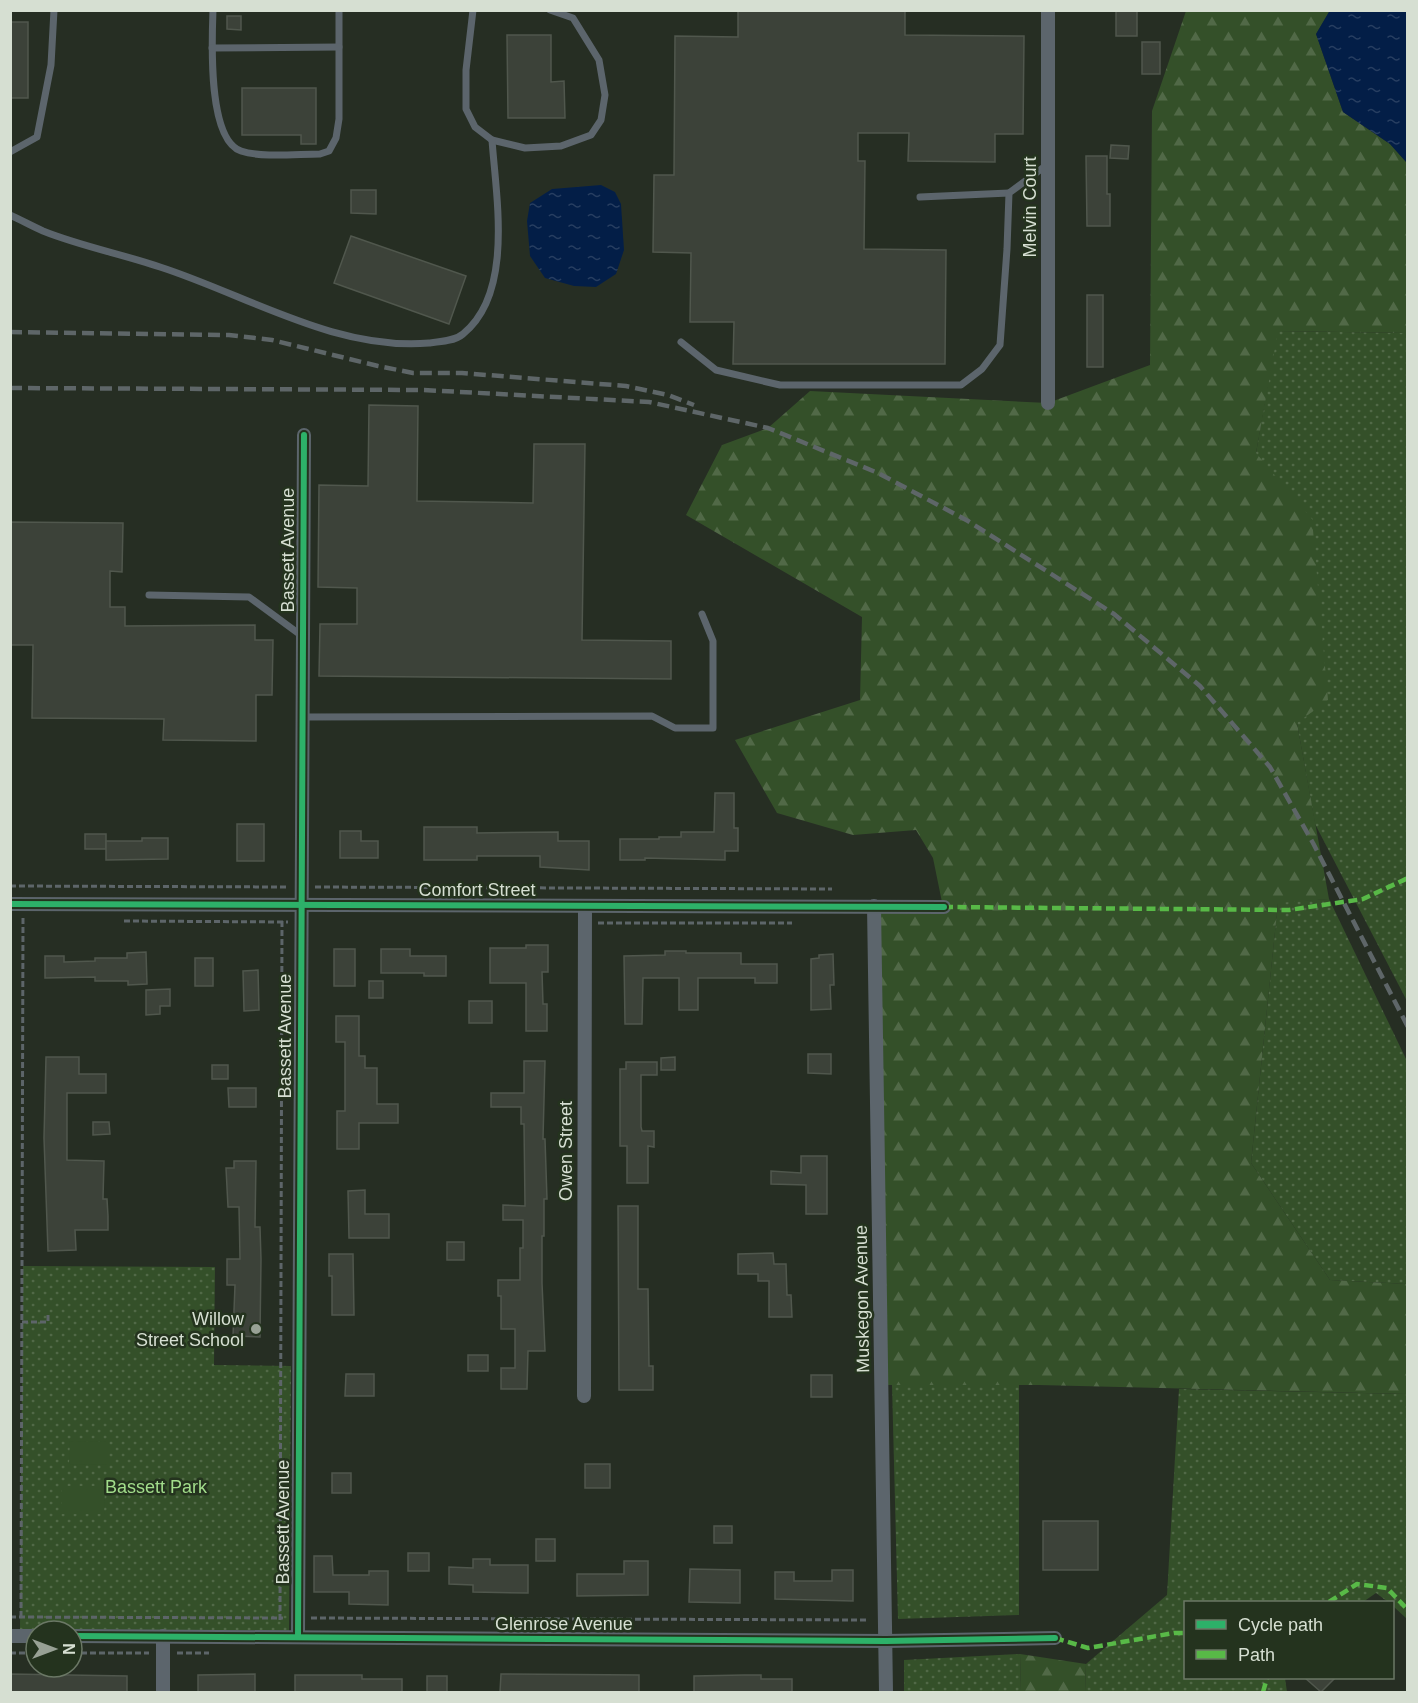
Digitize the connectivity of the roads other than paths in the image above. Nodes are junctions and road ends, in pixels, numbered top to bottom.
1 (54, 10) edge
2 (213, 10) edge
3 (339, 10) edge
4 (473, 10) edge
5 (550, 10) edge
6 (1048, 10) edge
7 (339, 47) junction
8 (212, 48) junction
9 (492, 140) junction
10 (10, 152) edge
11 (1048, 164) junction
12 (1009, 193) junction
13 (920, 197) dead end
14 (10, 215) edge
15 (681, 342) dead end
16 (1048, 403) dead end
17 (304, 435) dead end
18 (149, 595) dead end
19 (702, 614) dead end
20 (303, 637) junction
21 (302, 717) junction
22 (17, 904) edge
23 (300, 905) junction
24 (585, 906) junction
25 (873, 906) junction
26 (944, 907) dead end
27 (584, 1396) dead end
28 (84, 1636) edge
29 (163, 1636) junction
30 (298, 1637) junction
31 (1055, 1638) dead end
32 (886, 1641) junction
33 (163, 1692) edge
34 (886, 1692) edge

1 - 10 lane
2 - 8 lane
3 - 7 lane
4 - 9 lane
5 - 9 lane
6 - 11 street, Melvin Court
7 - 8 lane
7 - 8 lane
9 - 14 lane
11 - 12 lane
11 - 16 street, Melvin Court
12 - 13 lane
12 - 15 lane
17 - 20 street, Bassett Avenue
18 - 20 lane
19 - 21 lane
20 - 21 street, Bassett Avenue
21 - 23 street, Bassett Avenue
22 - 23 street, Comfort Street
23 - 24 street, Comfort Street
23 - 30 street, Bassett Avenue
24 - 25 street, Comfort Street
24 - 27 street, Owen Street
25 - 26 street, Comfort Street
25 - 32 street, Muskegon Avenue
28 - 29 street, Glenrose Avenue
29 - 30 street, Glenrose Avenue
29 - 33 street
30 - 32 street, Glenrose Avenue
31 - 32 street, Glenrose Avenue
32 - 34 street, Muskegon Avenue

